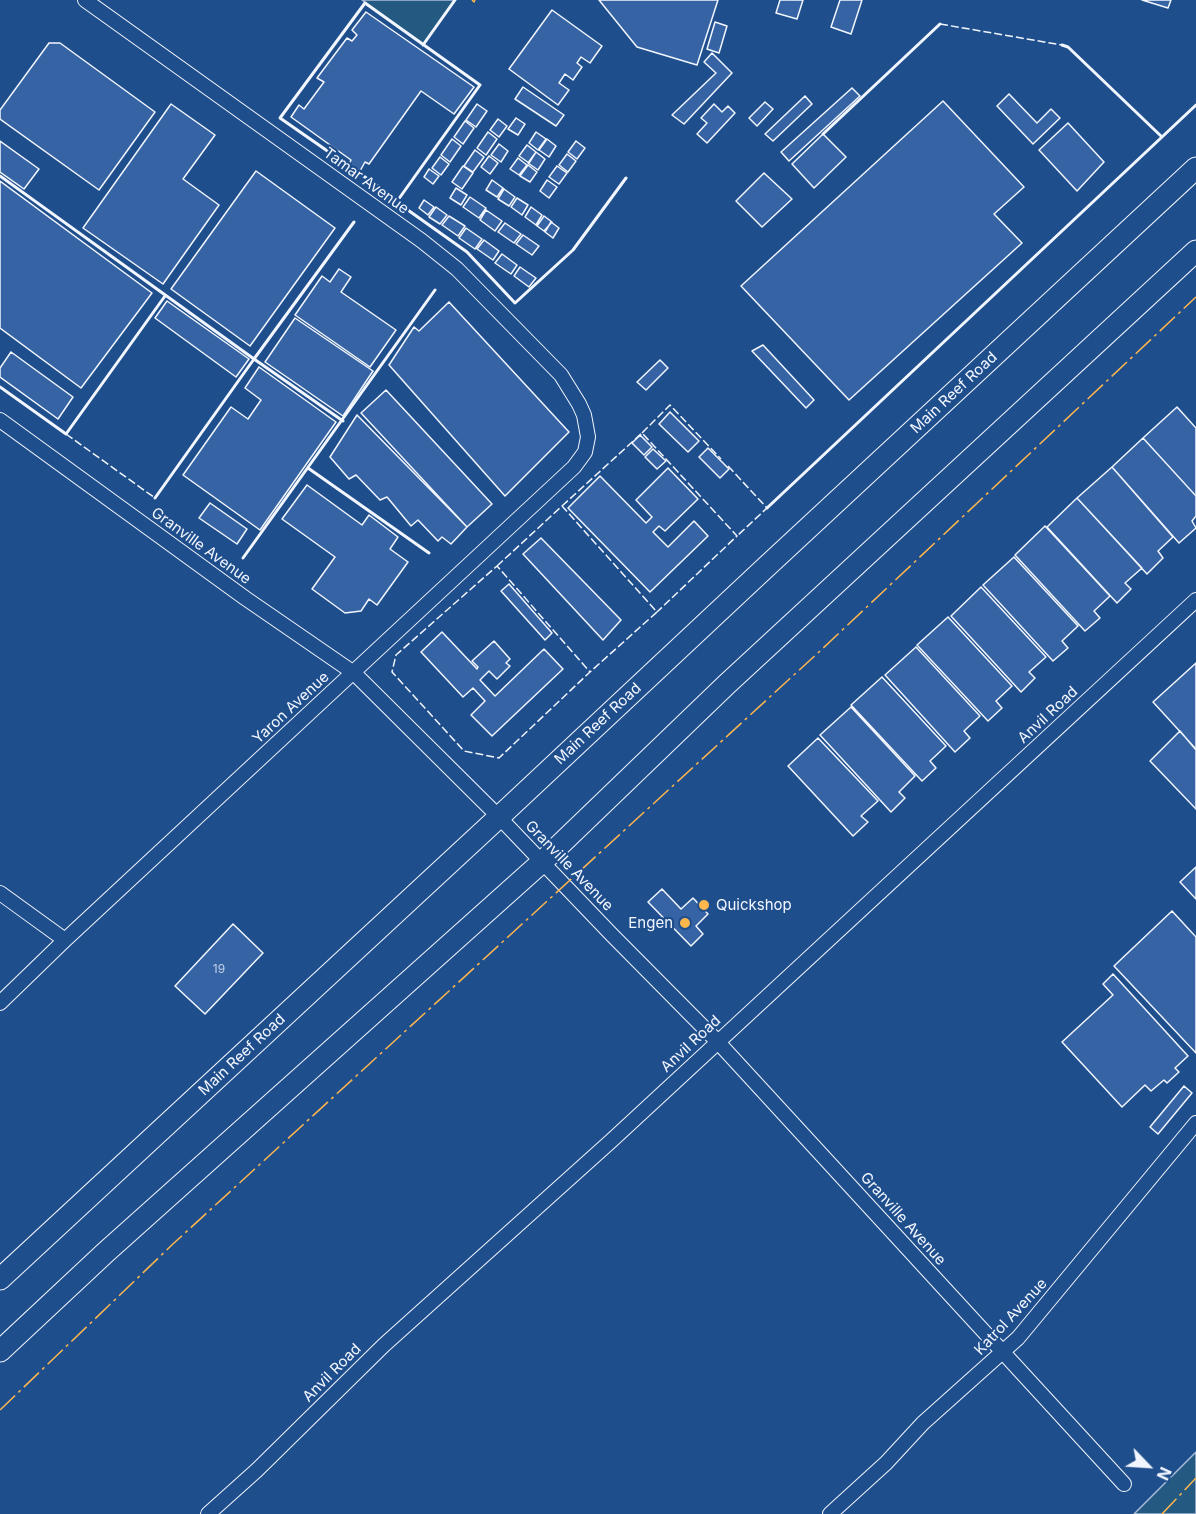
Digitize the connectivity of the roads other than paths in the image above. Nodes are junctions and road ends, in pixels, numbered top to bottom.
1 (85, 0) edge
2 (1196, 168) edge
3 (1196, 251) edge
4 (0, 420) edge
5 (587, 429) joint
6 (1196, 600) edge
7 (354, 673) junction
8 (499, 817) junction
9 (542, 862) junction
10 (0, 893) edge
11 (65, 940) junction
12 (0, 1003) edge
13 (717, 1041) junction
14 (1196, 1124) edge
15 (0, 1279) edge
16 (0, 1351) edge
17 (1003, 1352) junction
18 (1124, 1484) dead end
19 (208, 1514) edge
20 (830, 1514) edge

1 - 5 street, Tamar Avenue
2 - 8 main road, Main Reef Road
3 - 9 main road
4 - 7 street, Granville Avenue
5 - 7 street, Yaron Avenue
6 - 13 street, Anvil Road
7 - 8 street, Granville Avenue
7 - 11 street, Yaron Avenue
8 - 9 street, Granville Avenue
8 - 15 main road, Main Reef Road
9 - 13 street, Granville Avenue
9 - 16 main road
10 - 11 street
11 - 12 street, Yaron Avenue
13 - 17 street, Granville Avenue
13 - 19 street, Anvil Road
14 - 17 street, Katrol Avenue
17 - 18 street, Granville Avenue
17 - 20 street, Katrol Avenue

